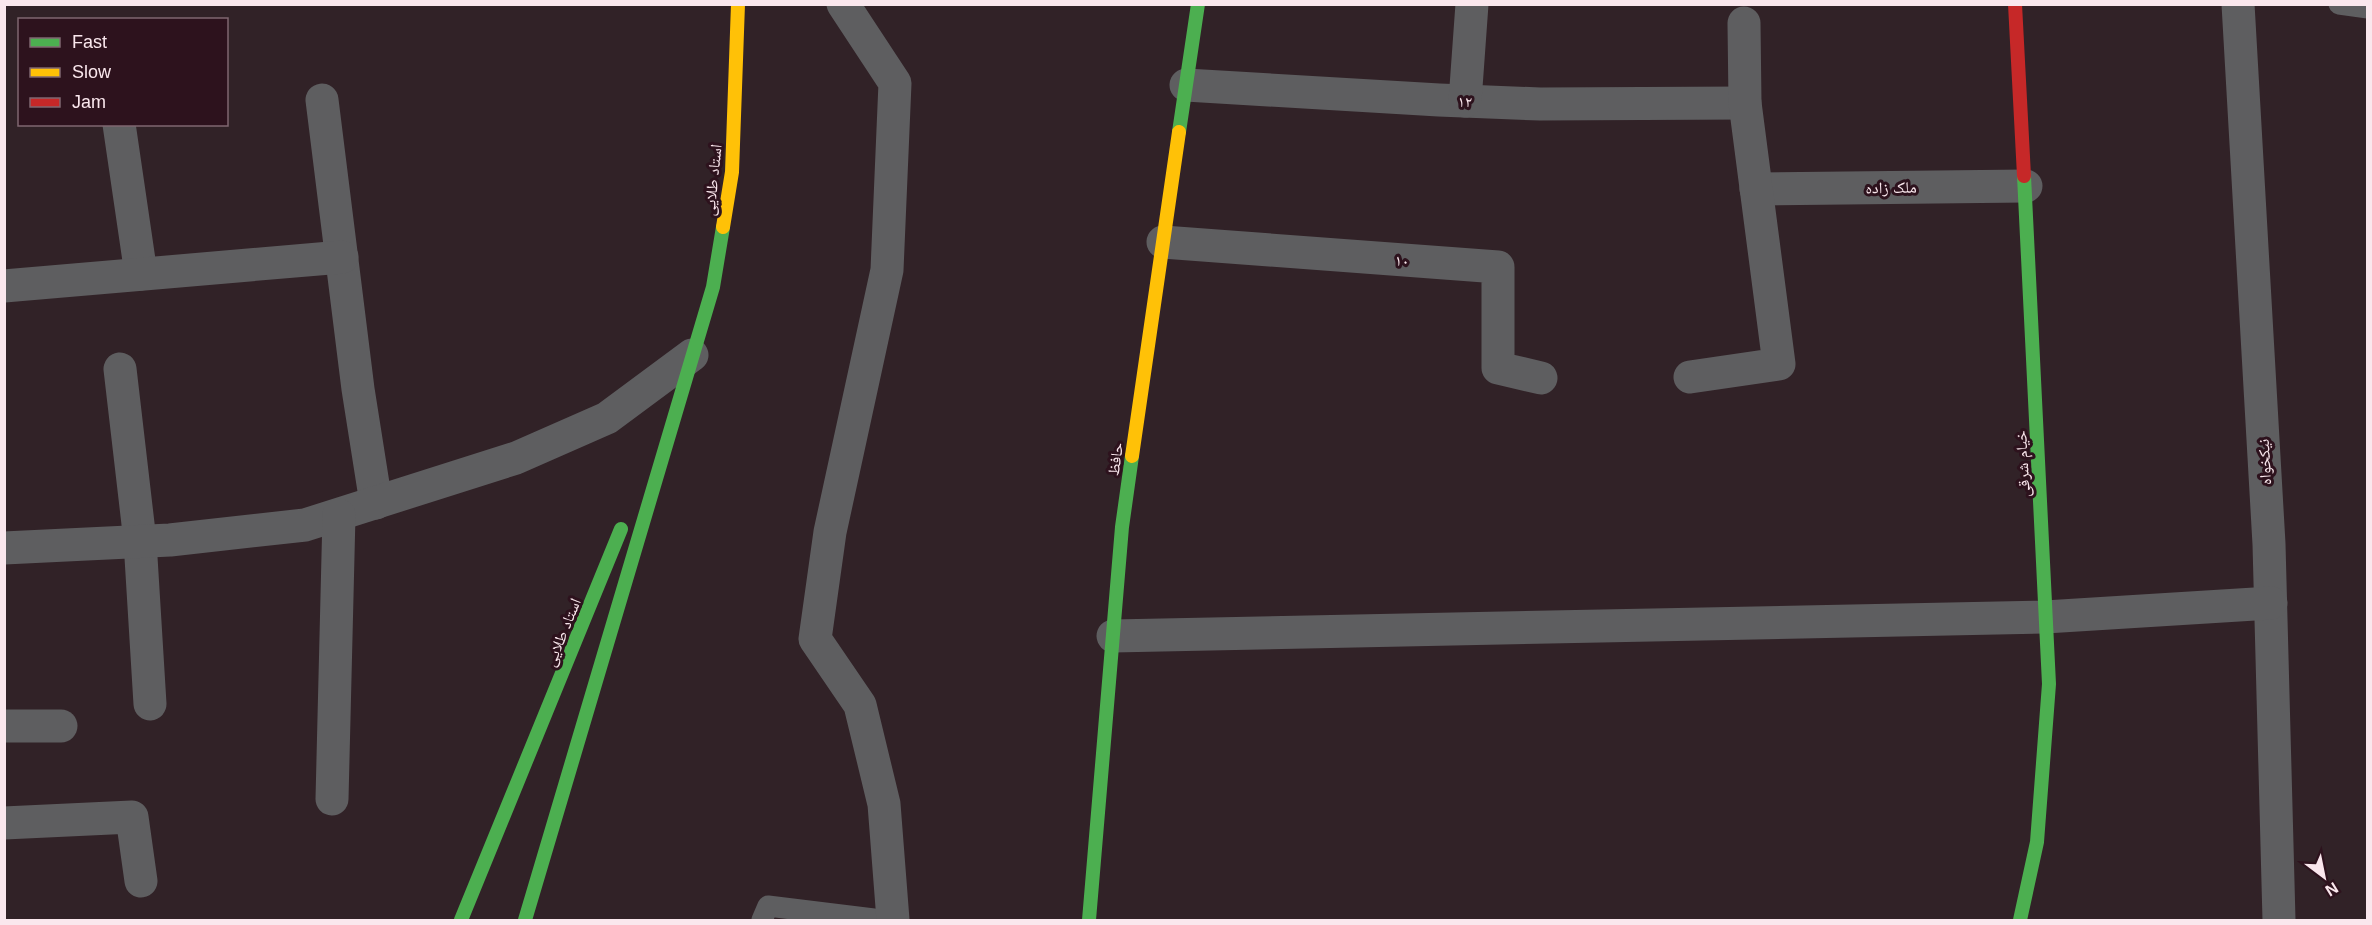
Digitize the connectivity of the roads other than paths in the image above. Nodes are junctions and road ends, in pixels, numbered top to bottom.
1 (738, 4) edge
2 (843, 4) edge
3 (1198, 4) edge
4 (1472, 4) edge
5 (2015, 4) edge
6 (2238, 4) edge
7 (2339, 4) edge
8 (2367, 8) edge
9 (1744, 23) dead end
10 (1186, 85) junction
11 (322, 100) dead end
12 (1465, 101) junction
13 (1745, 103) junction
14 (119, 126) edge
15 (2026, 186) junction
16 (1756, 189) junction
17 (1163, 243) junction
18 (342, 256) junction
19 (141, 274) junction
20 (4, 286) edge
21 (692, 355) junction
22 (120, 369) dead end
23 (1690, 377) dead end
24 (1541, 378) dead end
25 (638, 488) dead end
26 (376, 503) junction
27 (339, 515) junction
28 (624, 521) dead end
29 (140, 541) junction
30 (4, 548) edge
31 (2271, 603) junction
32 (2045, 617) junction
33 (1113, 636) junction
34 (150, 704) dead end
35 (4, 726) edge
36 (61, 726) dead end
37 (332, 799) dead end
38 (4, 823) edge
39 (141, 881) dead end
40 (461, 921) edge
41 (525, 921) edge
42 (762, 921) edge
43 (882, 921) edge
44 (893, 921) edge
45 (1089, 921) edge
46 (2019, 921) edge
47 (2279, 921) edge

1 - 21 street, استاد طلایی
2 - 44 street
3 - 10 street, حافظ
4 - 12 street
5 - 15 street, خیام شرقی
6 - 31 street, نیکخواه
7 - 8 lane
9 - 13 street
10 - 12 street, ۱۲
10 - 17 street, حافظ
11 - 18 street
12 - 13 street, ۱۲
13 - 16 street
14 - 19 street
15 - 16 street, ملک زاده
15 - 32 street, خیام شرقی
16 - 23 street
17 - 24 street, ۱۰
17 - 33 street, حافظ
18 - 19 street
18 - 26 street
19 - 20 street
21 - 25 street, استاد طلایی
21 - 26 street
21 - 41 street, استاد طلایی
22 - 29 street
26 - 27 street
27 - 29 street
27 - 37 street
28 - 40 street, استاد طلایی
29 - 30 street
29 - 34 street
31 - 32 street
31 - 47 street, نیکخواه
32 - 33 street
32 - 46 street, خیام شرقی
33 - 45 street, حافظ
35 - 36 street
38 - 39 street
42 - 43 lane

